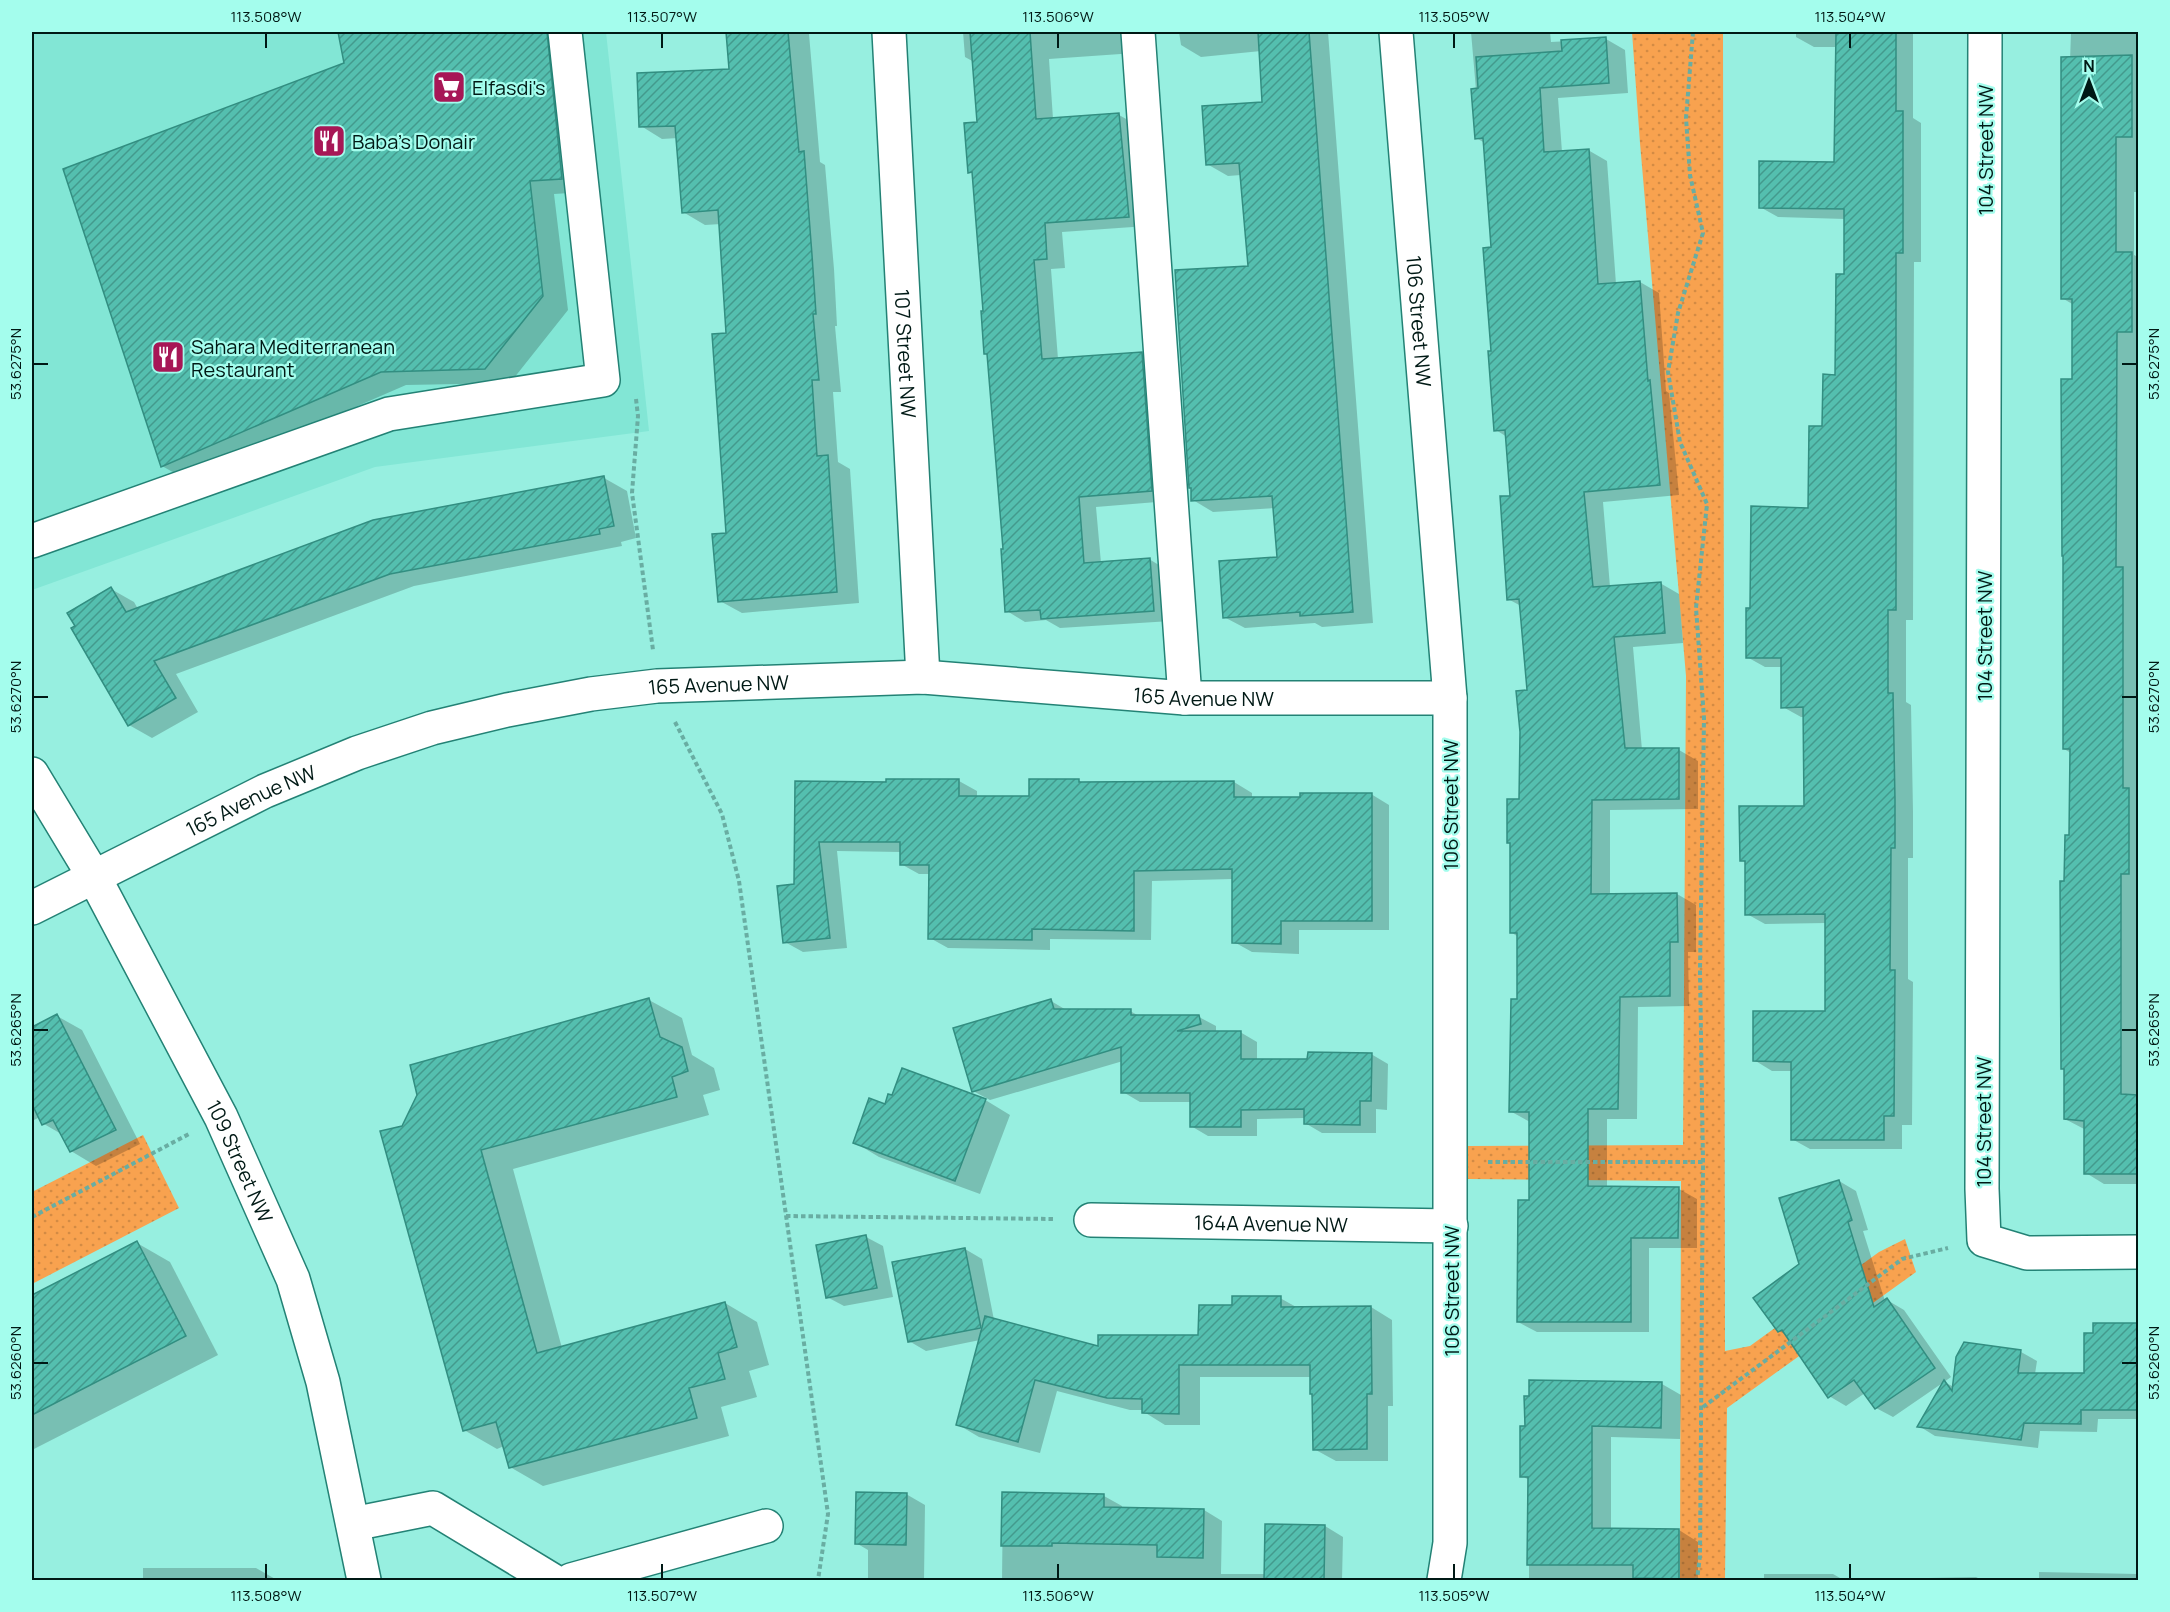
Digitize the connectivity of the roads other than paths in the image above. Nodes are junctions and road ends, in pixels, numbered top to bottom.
1 (565, 32) edge
2 (888, 32) edge
3 (1138, 32) edge
4 (1396, 32) edge
5 (1985, 32) edge
6 (32, 541) edge
7 (923, 677) junction
8 (1185, 698) junction
9 (1450, 698) junction
10 (32, 774) edge
11 (93, 875) junction
12 (32, 908) edge
13 (1091, 1220) road end
14 (1451, 1226) junction
15 (2139, 1252) edge
16 (353, 1524) junction
17 (766, 1526) dead end
18 (364, 1581) edge
19 (552, 1581) edge
20 (571, 1581) edge
21 (1444, 1581) edge

1 - 6 street
2 - 7 street, 107 Street NW
3 - 8 street
4 - 9 street, 106 Street NW
5 - 15 street, 104 Street NW
7 - 8 street, 165 Avenue NW
7 - 11 street, 165 Avenue NW
8 - 9 street, 165 Avenue NW
9 - 14 street, 106 Street NW
10 - 11 street, 109 Street NW
11 - 12 street, 165 Avenue NW
11 - 16 street, 109 Street NW
13 - 14 street, 164A Avenue NW
14 - 21 street, 106 Street NW
16 - 18 street, 109 Street NW
16 - 19 street
17 - 20 street

